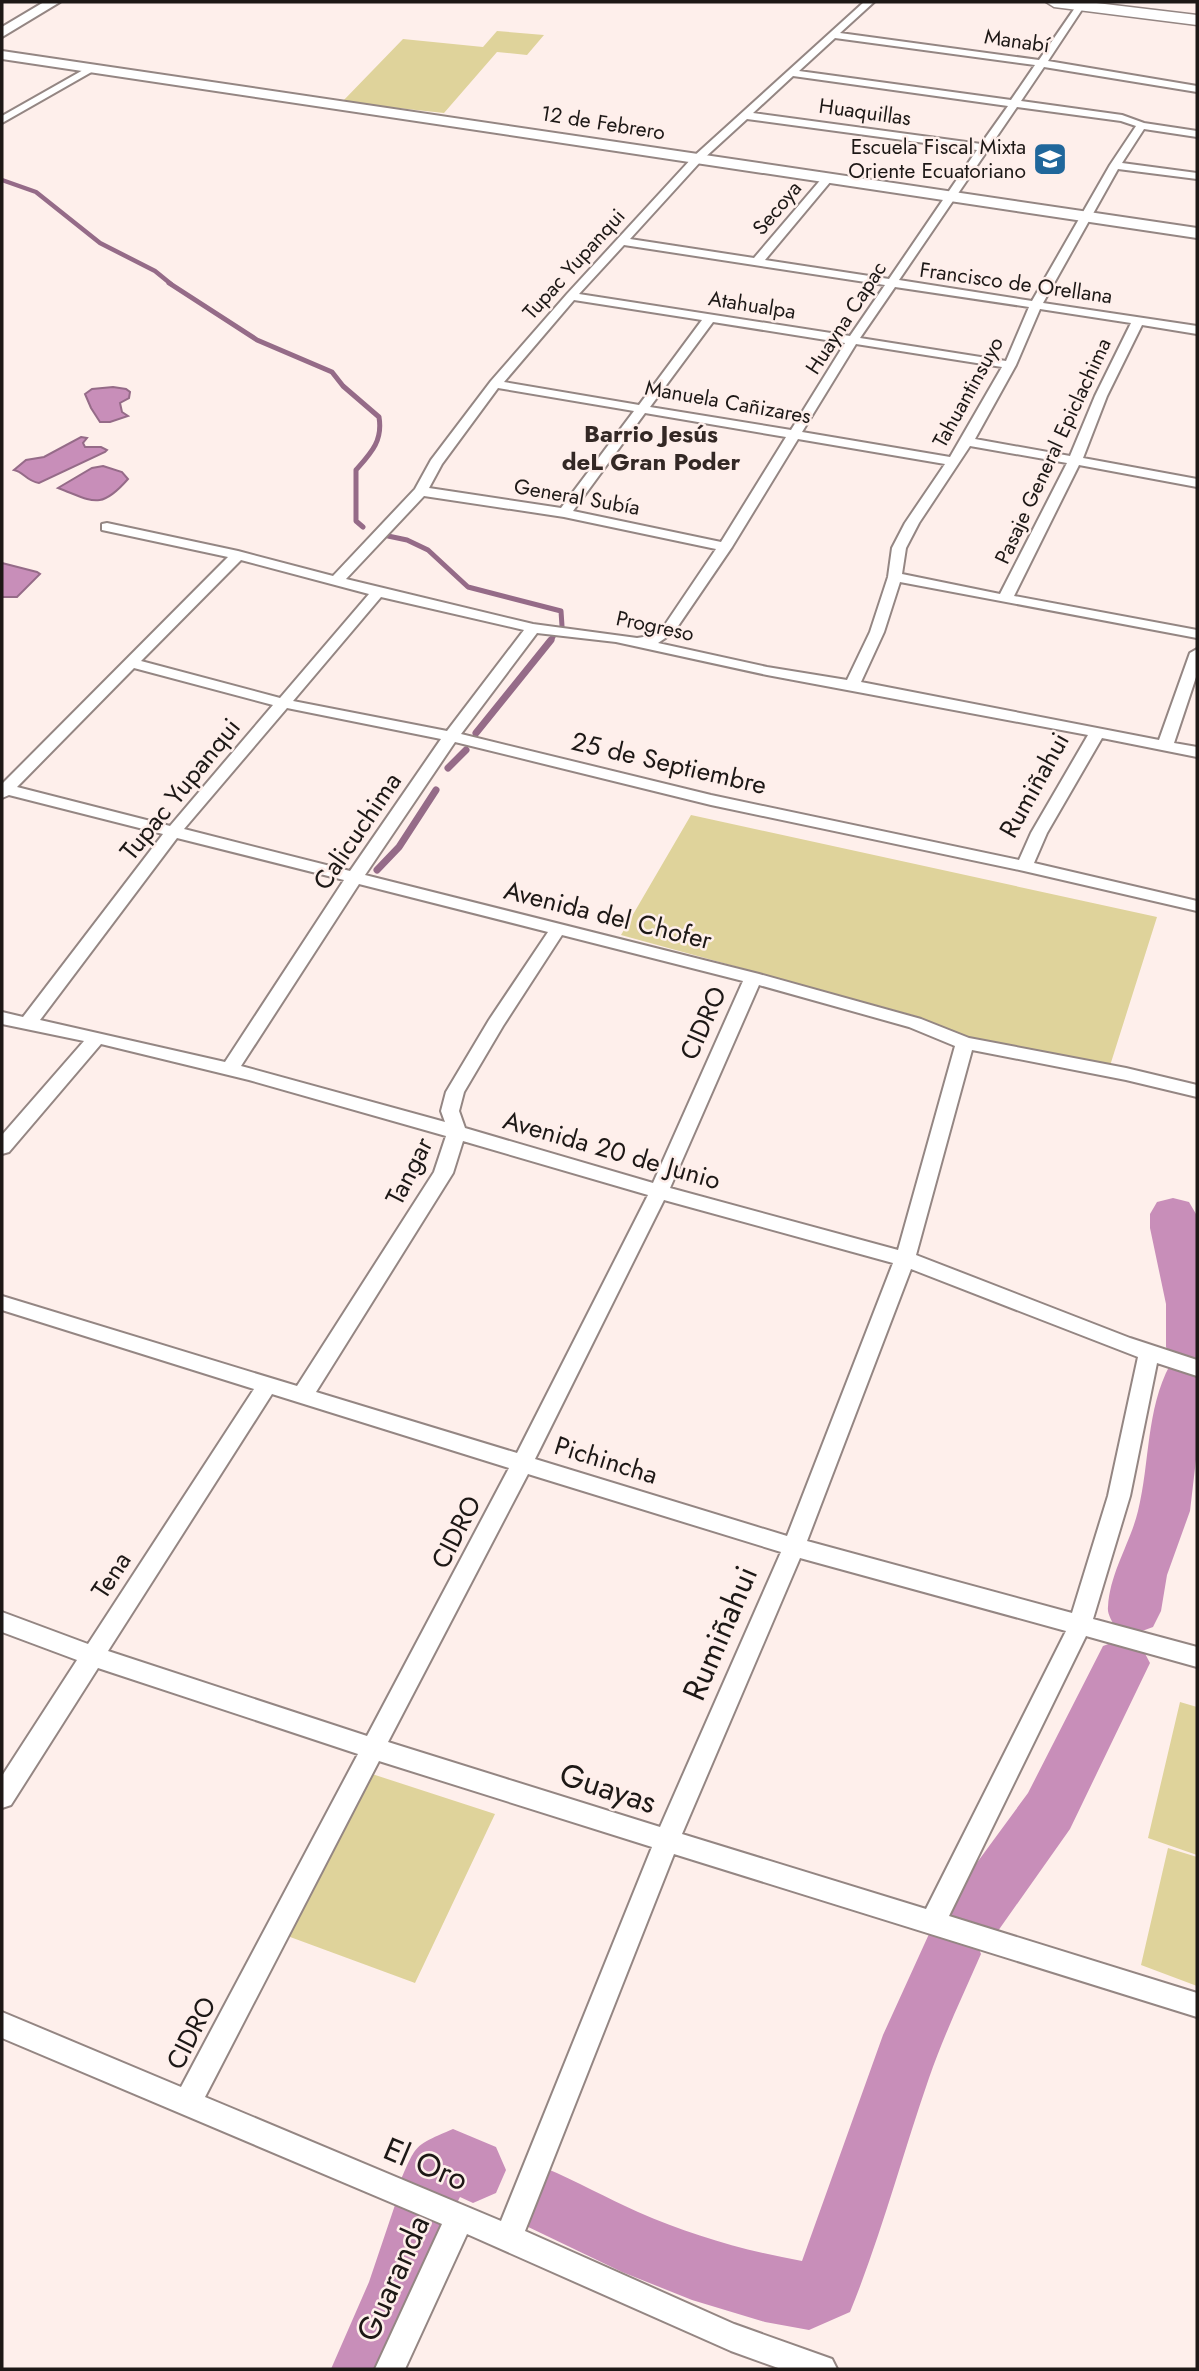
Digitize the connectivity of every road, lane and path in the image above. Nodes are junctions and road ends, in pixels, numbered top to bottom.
1 (31, 2) edge
2 (53, 2) edge
3 (869, 2) edge
4 (1054, 2) edge
5 (1082, 4) edge
6 (2, 19) edge
7 (1197, 20) edge
8 (2, 33) edge
9 (831, 35) junction
10 (2, 55) edge
11 (1040, 63) junction
12 (92, 68) junction
13 (790, 73) junction
14 (1197, 89) edge
15 (1013, 103) junction
16 (743, 115) junction
17 (2, 120) edge
18 (1141, 127) junction
19 (1197, 134) edge
20 (982, 147) junction
21 (697, 159) junction
22 (1115, 164) junction
23 (1197, 176) edge
24 (827, 179) junction
25 (951, 197) junction
26 (1086, 216) junction
27 (1197, 233) edge
28 (622, 241) junction
29 (757, 262) junction
30 (891, 284) junction
31 (571, 296) junction
32 (1036, 304) junction
33 (710, 318) junction
34 (1138, 321) junction
35 (1197, 330) edge
36 (853, 340) junction
37 (1010, 365) junction
38 (495, 384) junction
39 (642, 408) junction
40 (795, 434) junction
41 (967, 441) junction
42 (1075, 461) junction
43 (954, 462) junction
44 (1197, 483) edge
45 (421, 491) junction
46 (564, 513) junction
47 (107, 527) dead end
48 (725, 547) junction
49 (237, 555) junction
50 (895, 577) junction
51 (338, 579) junction
52 (378, 592) junction
53 (1005, 599) junction
54 (533, 628) junction
55 (667, 632) junction
56 (1197, 634) edge
57 (635, 643) junction
58 (1197, 653) edge
59 (688, 654) junction
60 (131, 663) junction
61 (852, 685) junction
62 (283, 703) junction
63 (1097, 733) junction
64 (451, 736) junction
65 (1164, 746) junction
66 (1197, 752) edge
67 (4, 791) edge
68 (174, 831) junction
69 (1024, 866) junction
70 (354, 878) junction
71 (1197, 906) edge
72 (558, 929) junction
73 (753, 978) junction
74 (2, 1018) edge
75 (28, 1023) junction
76 (97, 1037) junction
77 (965, 1043) junction
78 (231, 1068) junction
79 (1197, 1091) edge
80 (457, 1131) junction
81 (2, 1147) edge
82 (659, 1192) junction
83 (905, 1259) junction
84 (2, 1303) edge
85 (1149, 1354) junction
86 (1197, 1368) edge
87 (268, 1384) junction
88 (302, 1396) junction
89 (522, 1464) junction
90 (793, 1547) junction
91 (2, 1622) edge
92 (1079, 1627) junction
93 (1197, 1657) edge
94 (91, 1658) junction
95 (374, 1749) junction
96 (2, 1797) edge
97 (666, 1842) junction
98 (933, 1922) junction
99 (1197, 2005) edge
100 (2, 2025) edge
101 (188, 2101) junction
102 (460, 2217) junction
103 (509, 2239) junction
104 (390, 2369) edge
105 (822, 2369) edge

1 - 6 street
2 - 8 street
3 - 9 street, Tupac Yupanqui
4 - 5 main road
5 - 7 main road
5 - 11 street, Huayna Capac
9 - 11 street, Manabí
9 - 13 street, Tupac Yupanqui
10 - 12 street, 12 de Febrero
11 - 14 street, Manabí
11 - 15 street, Huayna Capac
12 - 17 street
12 - 21 street, 12 de Febrero
13 - 15 street
13 - 16 street, Tupac Yupanqui
15 - 18 street
15 - 20 street, Huayna Capac
16 - 20 street, Huaquillas
16 - 21 street, Tupac Yupanqui
18 - 19 street
18 - 22 street, Tahuantinsuyo
20 - 25 street, Huayna Capac
21 - 24 street, 12 de Febrero
21 - 28 street, Tupac Yupanqui
22 - 23 street
22 - 26 street, Tahuantinsuyo
24 - 25 street, 12 de Febrero
24 - 29 street, Secoya
25 - 26 street, 12 de Febrero
25 - 30 street, Huayna Capac
26 - 27 street, 12 de Febrero
26 - 32 street, Tahuantinsuyo
28 - 29 street, Francisco de Orellana
28 - 31 street, Tupac Yupanqui
29 - 30 street, Francisco de Orellana
30 - 32 street, Francisco de Orellana
30 - 36 street, Huayna Capac
31 - 33 street, Atahualpa
31 - 38 street, Tupac Yupanqui
32 - 34 street, Francisco de Orellana
32 - 37 street, Tahuantinsuyo
33 - 36 street, Atahualpa
33 - 39 street
34 - 35 street, Francisco de Orellana
34 - 42 street, Pasaje General Epiclachima
36 - 37 street, Atahualpa
36 - 40 street, Huayna Capac
37 - 41 street, Tahuantinsuyo
38 - 39 street, Manuela Cañizares
38 - 45 street, Tupac Yupanqui
39 - 40 street, Manuela Cañizares
39 - 46 street
40 - 43 street, Manuela Cañizares
40 - 48 street, Huayna Capac
41 - 42 street
41 - 43 street, Tahuantinsuyo
42 - 44 street
42 - 53 street, Pasaje General Epiclachima
43 - 50 street, Tahuantinsuyo
45 - 46 street, General Subía
45 - 51 street, Tupac Yupanqui
46 - 48 street, General Subía
47 - 49 street, Progreso
48 - 55 street, Huayna Capac
49 - 51 street, Progreso
49 - 60 street
50 - 53 street
50 - 61 street, Tahuantinsuyo
51 - 52 street, Progreso
52 - 54 street, Progreso
52 - 62 street, Tupac Yupanqui
53 - 56 street
54 - 57 street, Progreso
54 - 64 street, Calicuchima
55 - 57 street
55 - 59 street
57 - 59 street, Progreso
58 - 65 street
59 - 61 street, Progreso
60 - 62 street, 25 de Septiembre
60 - 67 street
61 - 63 street, Progreso
62 - 64 street, 25 de Septiembre
62 - 68 street, Tupac Yupanqui
63 - 65 street, Progreso
63 - 69 street, Rumiñahui
64 - 69 street, 25 de Septiembre
64 - 70 street, Calicuchima
65 - 66 street, Progreso
67 - 68 street, Avenida del Chofer
68 - 70 street, Avenida del Chofer
68 - 75 street, Tupac Yupanqui
69 - 71 street, 25 de Septiembre
70 - 72 street, Avenida del Chofer
70 - 78 street, Calicuchima
72 - 73 street, Avenida del Chofer
72 - 80 street, Tangar
73 - 77 street, Avenida del Chofer
73 - 82 street, CIDRO
74 - 75 street, Avenida 20 de Junio
75 - 76 street, Avenida 20 de Junio
76 - 78 street, Avenida 20 de Junio
76 - 81 street
77 - 79 street, Avenida del Chofer
77 - 83 street, Rumiñahui
78 - 80 street, Avenida 20 de Junio
80 - 82 street, Avenida 20 de Junio
80 - 88 street, Tangar
82 - 83 street, Avenida 20 de Junio
82 - 89 street, CIDRO
83 - 85 street, Avenida 20 de Junio
83 - 90 street, Rumiñahui
84 - 87 street, Pichincha
85 - 86 street, Avenida 20 de Junio
85 - 92 street
87 - 88 street, Pichincha
87 - 94 street, Tena
88 - 89 street, Pichincha
89 - 90 street, Pichincha
89 - 95 street, CIDRO
90 - 92 street, Pichincha
90 - 97 street, Rumiñahui
91 - 94 street, Guayas
92 - 93 street, Pichincha
92 - 98 street
94 - 95 street, Guayas
94 - 96 street, Tena
95 - 97 street, Guayas
95 - 101 street, CIDRO
97 - 98 street, Guayas
97 - 103 street, Rumiñahui
98 - 99 street, Guayas
100 - 101 street, El Oro
101 - 102 street, El Oro
102 - 103 street, El Oro
102 - 104 street, Guaranda
103 - 105 street, El Oro

